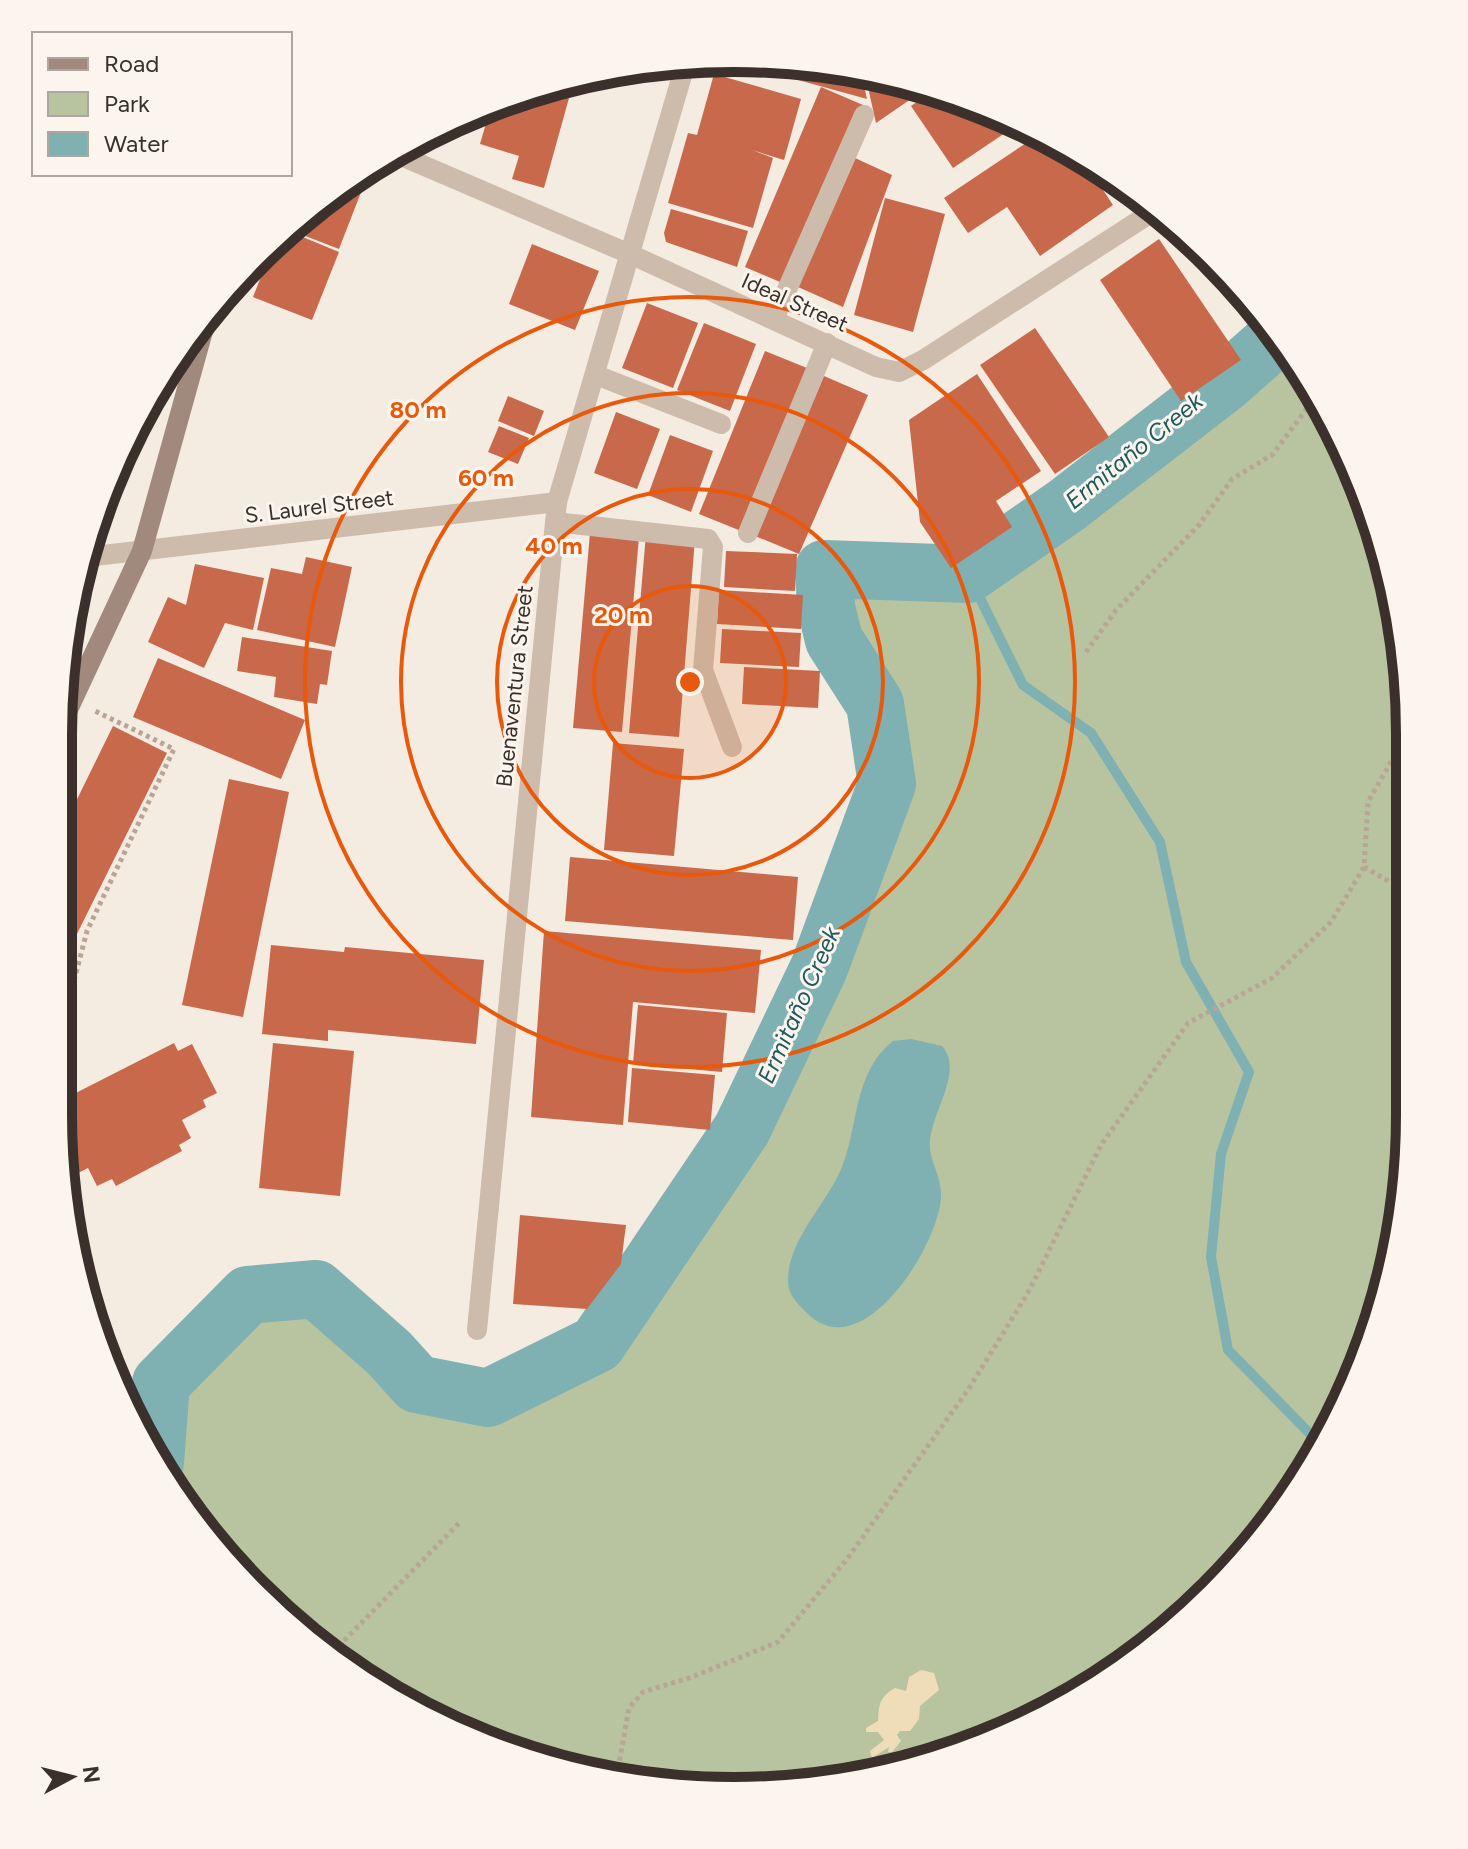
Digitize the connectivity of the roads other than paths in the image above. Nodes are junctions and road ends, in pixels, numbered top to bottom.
1 (683, 74) edge
2 (864, 115) dead end
3 (407, 159) edge
4 (1146, 216) edge
5 (632, 255) junction
6 (774, 319) junction
7 (827, 343) junction
8 (199, 345) edge
9 (596, 375) junction
10 (721, 424) dead end
11 (556, 512) junction
12 (748, 533) dead end
13 (142, 551) junction
14 (97, 556) edge
15 (73, 699) edge
16 (732, 747) dead end
17 (477, 1330) dead end

1 - 5 street, Buenaventura Street
2 - 6 street
3 - 5 street, Ideal Street
4 - 7 street, Ideal Street
5 - 6 street, Ideal Street
5 - 9 street, Buenaventura Street
6 - 7 street, Ideal Street
7 - 12 street
8 - 13 street
9 - 10 street
9 - 11 street, Buenaventura Street
11 - 13 street, S. Laurel Street
11 - 16 street, S. Laurel Street
11 - 17 street, Buenaventura Street
13 - 14 street, S. Laurel Street
13 - 15 street

